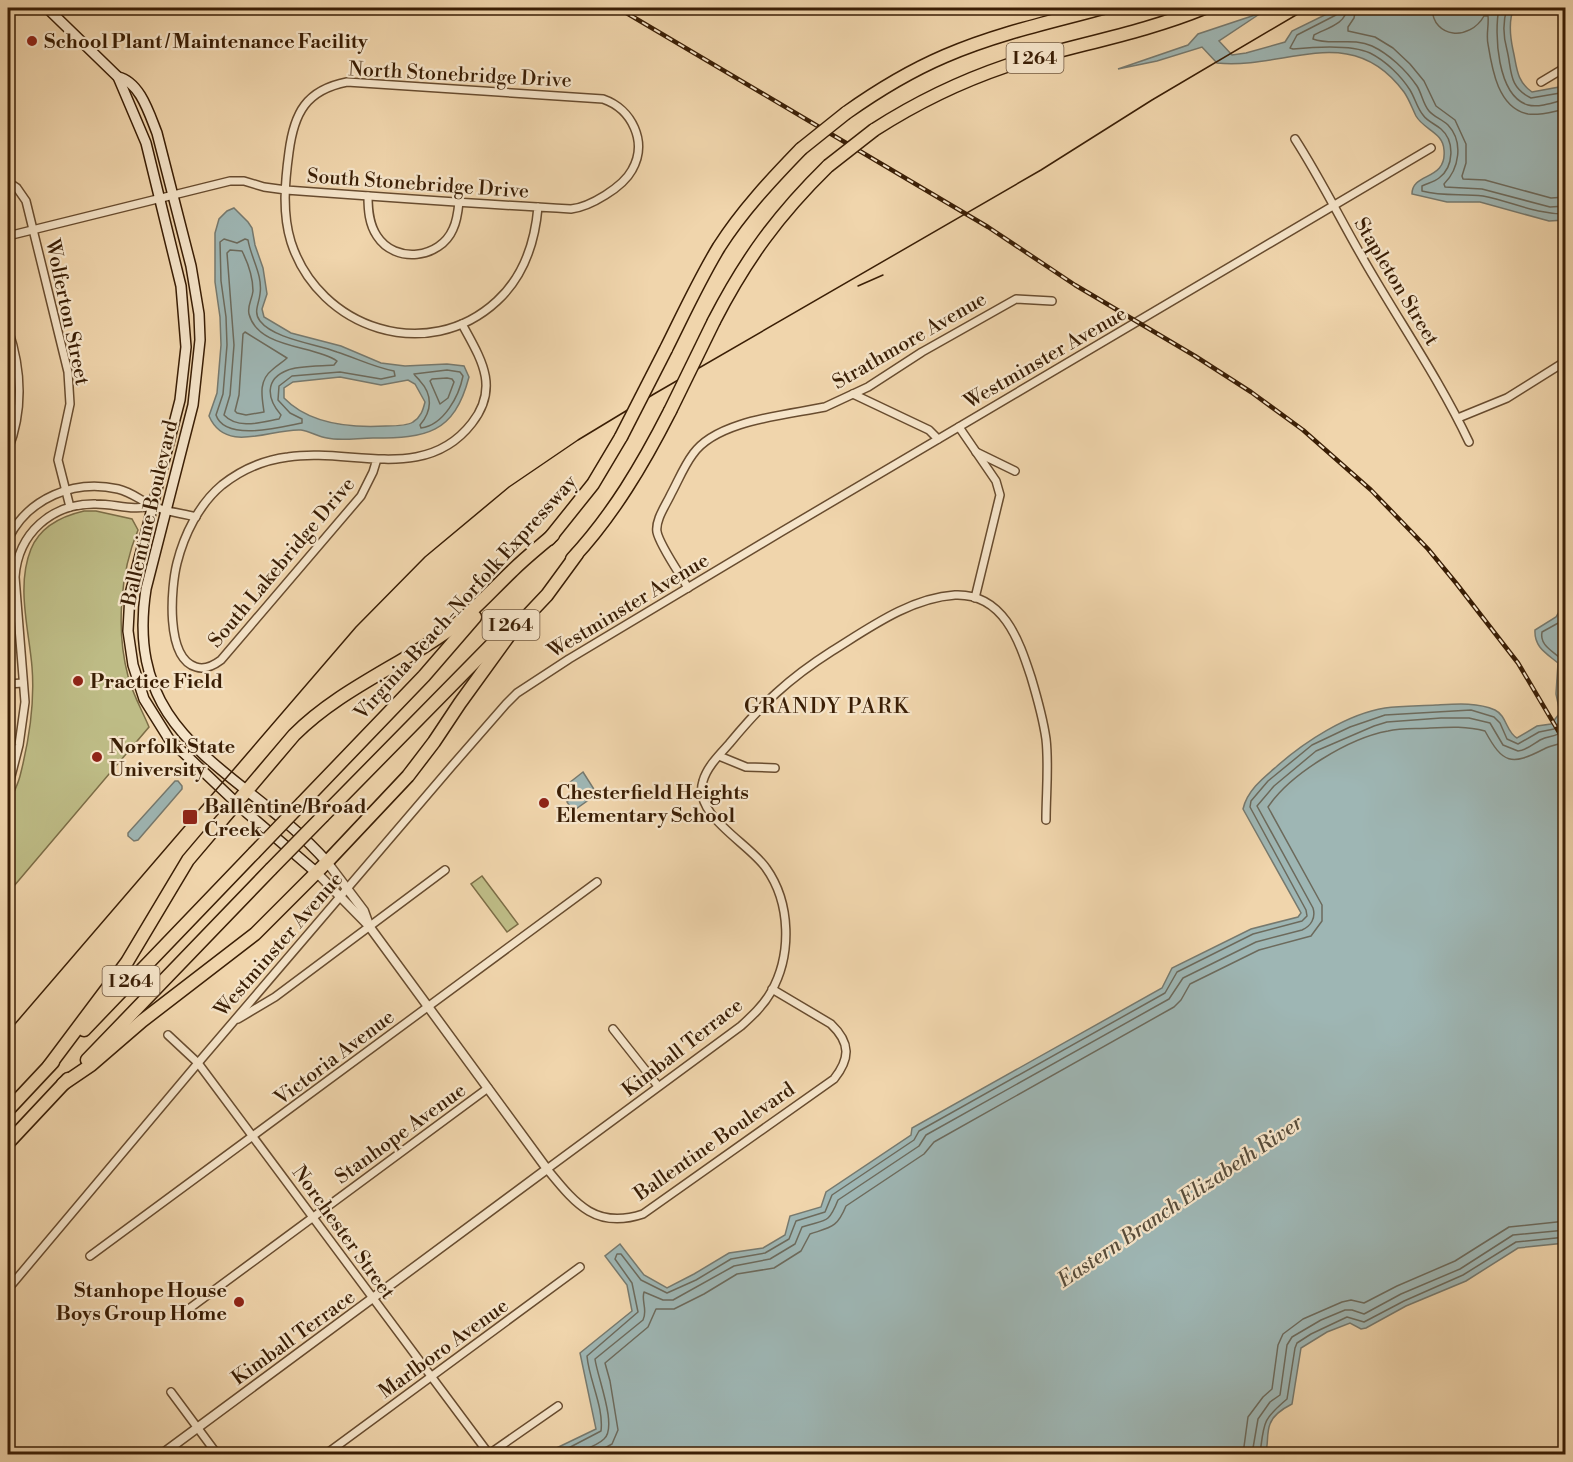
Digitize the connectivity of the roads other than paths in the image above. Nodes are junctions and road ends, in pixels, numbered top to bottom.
1 (47, 8) edge
2 (1103, 8) edge
3 (1204, 8) edge
4 (1566, 67) edge
5 (118, 77) junction
6 (1541, 82) dead end
7 (1295, 139) dead end
8 (1431, 148) dead end
9 (638, 154) joint
10 (8, 182) edge
11 (286, 190) junction
12 (174, 195) junction
13 (368, 196) junction
14 (160, 198) junction
15 (459, 202) junction
16 (1334, 206) junction
17 (538, 207) junction
18 (34, 228) junction
19 (8, 236) edge
20 (1052, 301) dead end
21 (462, 324) junction
22 (8, 329) edge
23 (1566, 361) edge
24 (854, 394) junction
25 (1458, 418) junction
26 (958, 427) junction
27 (938, 440) junction
28 (1469, 442) dead end
29 (8, 450) edge
30 (976, 452) junction
31 (377, 459) junction
32 (1015, 471) dead end
33 (65, 490) junction
34 (152, 506) junction
35 (70, 507) junction
36 (166, 509) junction
37 (196, 517) junction
38 (553, 535) junction
39 (8, 539) edge
40 (577, 554) junction
41 (8, 562) edge
42 (17, 563) junction
43 (688, 588) junction
44 (975, 598) junction
45 (23, 683) junction
46 (8, 684) edge
47 (8, 699) edge
48 (8, 706) edge
49 (719, 756) junction
50 (775, 768) dead end
51 (8, 789) edge
52 (246, 789) junction
53 (236, 802) junction
54 (1046, 820) dead end
55 (327, 862) junction
56 (445, 870) dead end
57 (317, 873) junction
58 (597, 882) dead end
59 (348, 889) junction
60 (340, 897) junction
61 (369, 926) junction
62 (772, 989) junction
63 (428, 1007) junction
64 (233, 1022) junction
65 (613, 1029) dead end
66 (168, 1035) dead end
67 (198, 1063) junction
68 (49, 1066) junction
69 (63, 1084) junction
70 (658, 1086) junction
71 (488, 1088) junction
72 (8, 1110) edge
73 (253, 1137) junction
74 (8, 1143) edge
75 (547, 1169) junction
76 (313, 1218) junction
77 (90, 1256) dead end
78 (580, 1267) dead end
79 (8, 1289) edge
80 (373, 1298) junction
81 (186, 1311) dead end
82 (430, 1378) junction
83 (171, 1392) dead end
84 (558, 1406) dead end
85 (197, 1428) junction
86 (162, 1455) edge
87 (217, 1455) edge
88 (326, 1455) edge
89 (489, 1455) edge

1 - 5 main road, Ballentine Boulevard
2 - 38 highway, Virginia Beach-Norfolk Expressway / I 264, bridge
3 - 40 highway, I 264, bridge
4 - 6 street
5 - 12 main road, Ballentine Boulevard
5 - 14 main road, Ballentine Boulevard
7 - 16 street, Stapleton Street
8 - 16 street, Westminster Avenue
9 - 11 street, North Stonebridge Drive
9 - 17 street, South Stonebridge Drive
10 - 18 street, Wolferton Street
11 - 12 street, South Stonebridge Drive
11 - 13 street, South Stonebridge Drive
11 - 21 street, North Stonebridge Drive
12 - 14 street, South Stonebridge Drive
12 - 36 main road, Ballentine Boulevard
13 - 15 street, South Stonebridge Drive
13 - 15 street
14 - 18 street, South Stonebridge Drive
14 - 34 main road, Ballentine Boulevard
15 - 17 street, South Stonebridge Drive
16 - 25 street, Stapleton Street
16 - 26 street, Westminster Avenue
17 - 21 street, North Stonebridge Drive
18 - 19 street, South Stonebridge Drive
18 - 33 street, Wolferton Street
20 - 24 street, Strathmore Avenue
21 - 31 street
22 - 29 street
23 - 25 street
24 - 27 street
24 - 43 street, Strathmore Avenue
25 - 28 street, Stapleton Street
26 - 27 street, Westminster Avenue
26 - 30 street
27 - 43 street, Westminster Avenue
30 - 32 street
30 - 44 street
31 - 37 street
31 - 37 street, South Lakebridge Drive
33 - 34 street
33 - 35 street, Wolferton Street
33 - 39 street
34 - 35 street
34 - 36 street
34 - 53 main road, Ballentine Boulevard
35 - 42 street
36 - 37 street
36 - 52 main road, Ballentine Boulevard
38 - 52 highway
38 - 68 highway, Virginia Beach-Norfolk Expressway / I 264, bridge
40 - 55 highway
40 - 69 highway, I 264, bridge
41 - 42 street
42 - 45 street
43 - 59 street, Westminster Avenue
44 - 49 street, Kimball Terrace
44 - 54 street
45 - 46 street
45 - 51 street
47 - 48 street
49 - 50 street
49 - 62 street, Kimball Terrace
52 - 53 highway
52 - 55 main road, Ballentine Boulevard
53 - 57 main road, Ballentine Boulevard
53 - 68 highway
55 - 57 highway
55 - 59 street, Ballentine Boulevard
56 - 61 street
57 - 60 street, Ballentine Boulevard
57 - 69 highway
58 - 63 street, Victoria Avenue
59 - 60 street, Westminster Avenue
59 - 61 street, Ballentine Boulevard
60 - 61 street, Ballentine Boulevard
60 - 64 street, Westminster Avenue
61 - 63 street, Ballentine Boulevard
61 - 64 street
62 - 70 street, Kimball Terrace
62 - 75 street, Ballentine Boulevard
63 - 71 street, Ballentine Boulevard
63 - 73 street, Victoria Avenue
64 - 67 street, Westminster Avenue
65 - 70 street
66 - 67 street, Norchester Street
67 - 73 street, Norchester Street
67 - 79 street, Westminster Avenue
68 - 72 highway, Virginia Beach-Norfolk Expressway / I 264
69 - 74 highway, I 264
70 - 75 street, Kimball Terrace
71 - 75 street, Ballentine Boulevard
71 - 76 street, Stanhope Avenue
73 - 76 street, Norchester Street
73 - 77 street, Victoria Avenue
75 - 80 street, Kimball Terrace
76 - 80 street, Norchester Street
76 - 81 street, Stanhope Avenue
78 - 82 street, Marlboro Avenue
80 - 82 street, Norchester Street
80 - 85 street, Kimball Terrace
82 - 88 street, Marlboro Avenue
82 - 89 street, Norchester Street
83 - 85 street
84 - 89 street
85 - 86 street, Kimball Terrace
85 - 87 street

